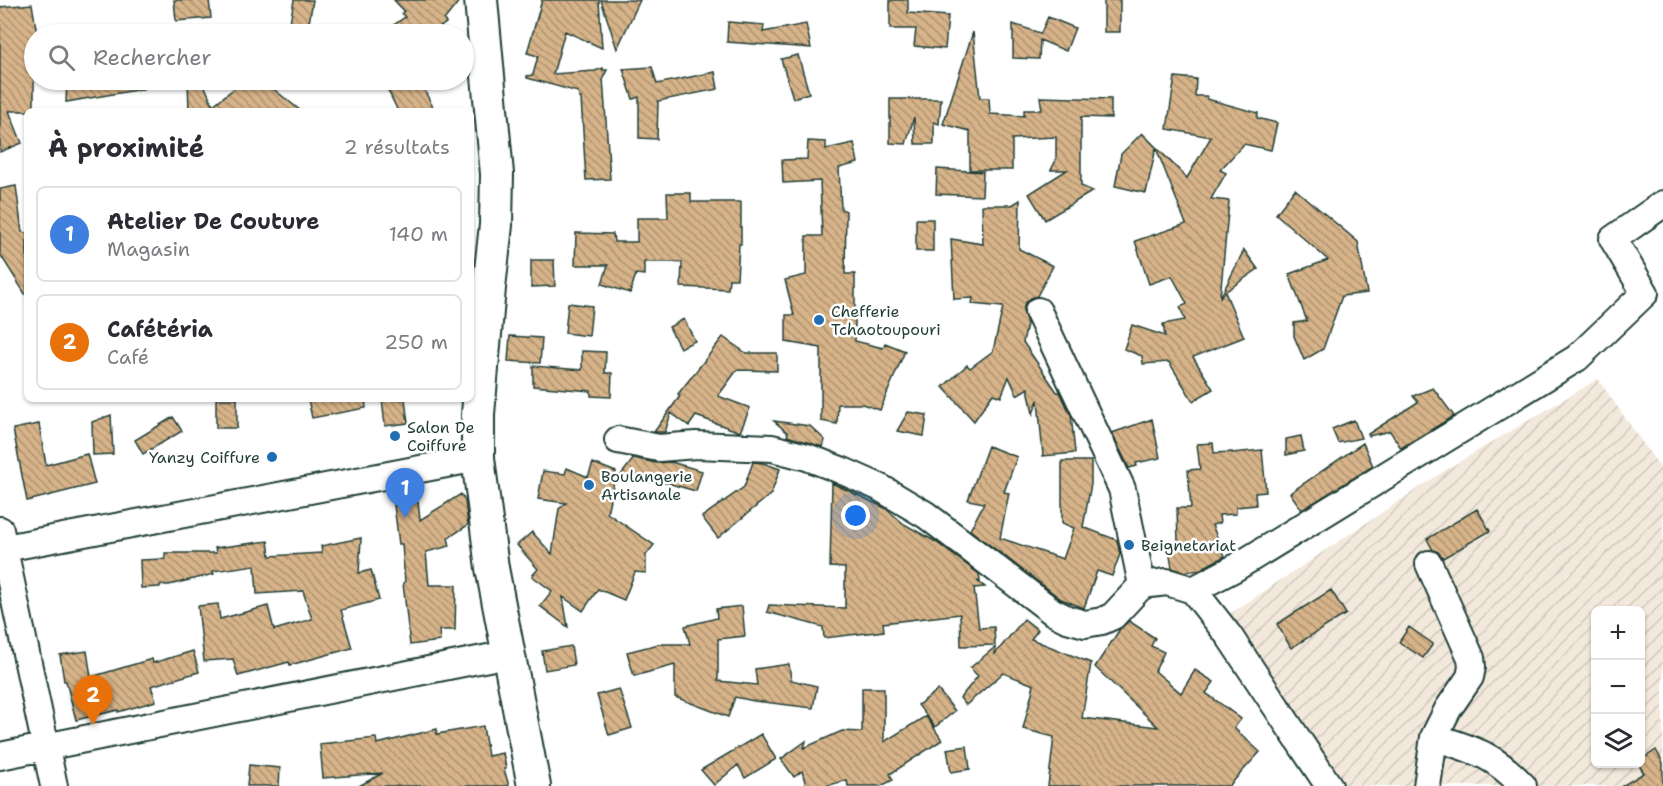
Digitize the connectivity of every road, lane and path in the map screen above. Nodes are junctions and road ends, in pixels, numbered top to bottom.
1 (481, 0) edge
2 (1663, 204) edge
3 (1654, 291) edge
4 (1038, 311) dead end
5 (618, 440) dead end
6 (478, 458) junction
7 (1, 542) edge
8 (1429, 564) dead end
9 (1142, 585) junction
10 (1193, 590) junction
11 (508, 654) junction
12 (1434, 737) junction
13 (46, 746) junction
14 (0, 756) edge
15 (54, 786) edge
16 (534, 786) edge
17 (1329, 786) edge
18 (1426, 786) edge
19 (1523, 786) edge

1 - 6 street
2 - 3 street
3 - 10 street
4 - 9 street
5 - 9 street
6 - 7 street
6 - 11 street
7 - 13 street
8 - 12 street
9 - 10 street
10 - 17 street
11 - 13 street
11 - 16 street
12 - 18 street
12 - 19 street
13 - 14 street
13 - 15 street

